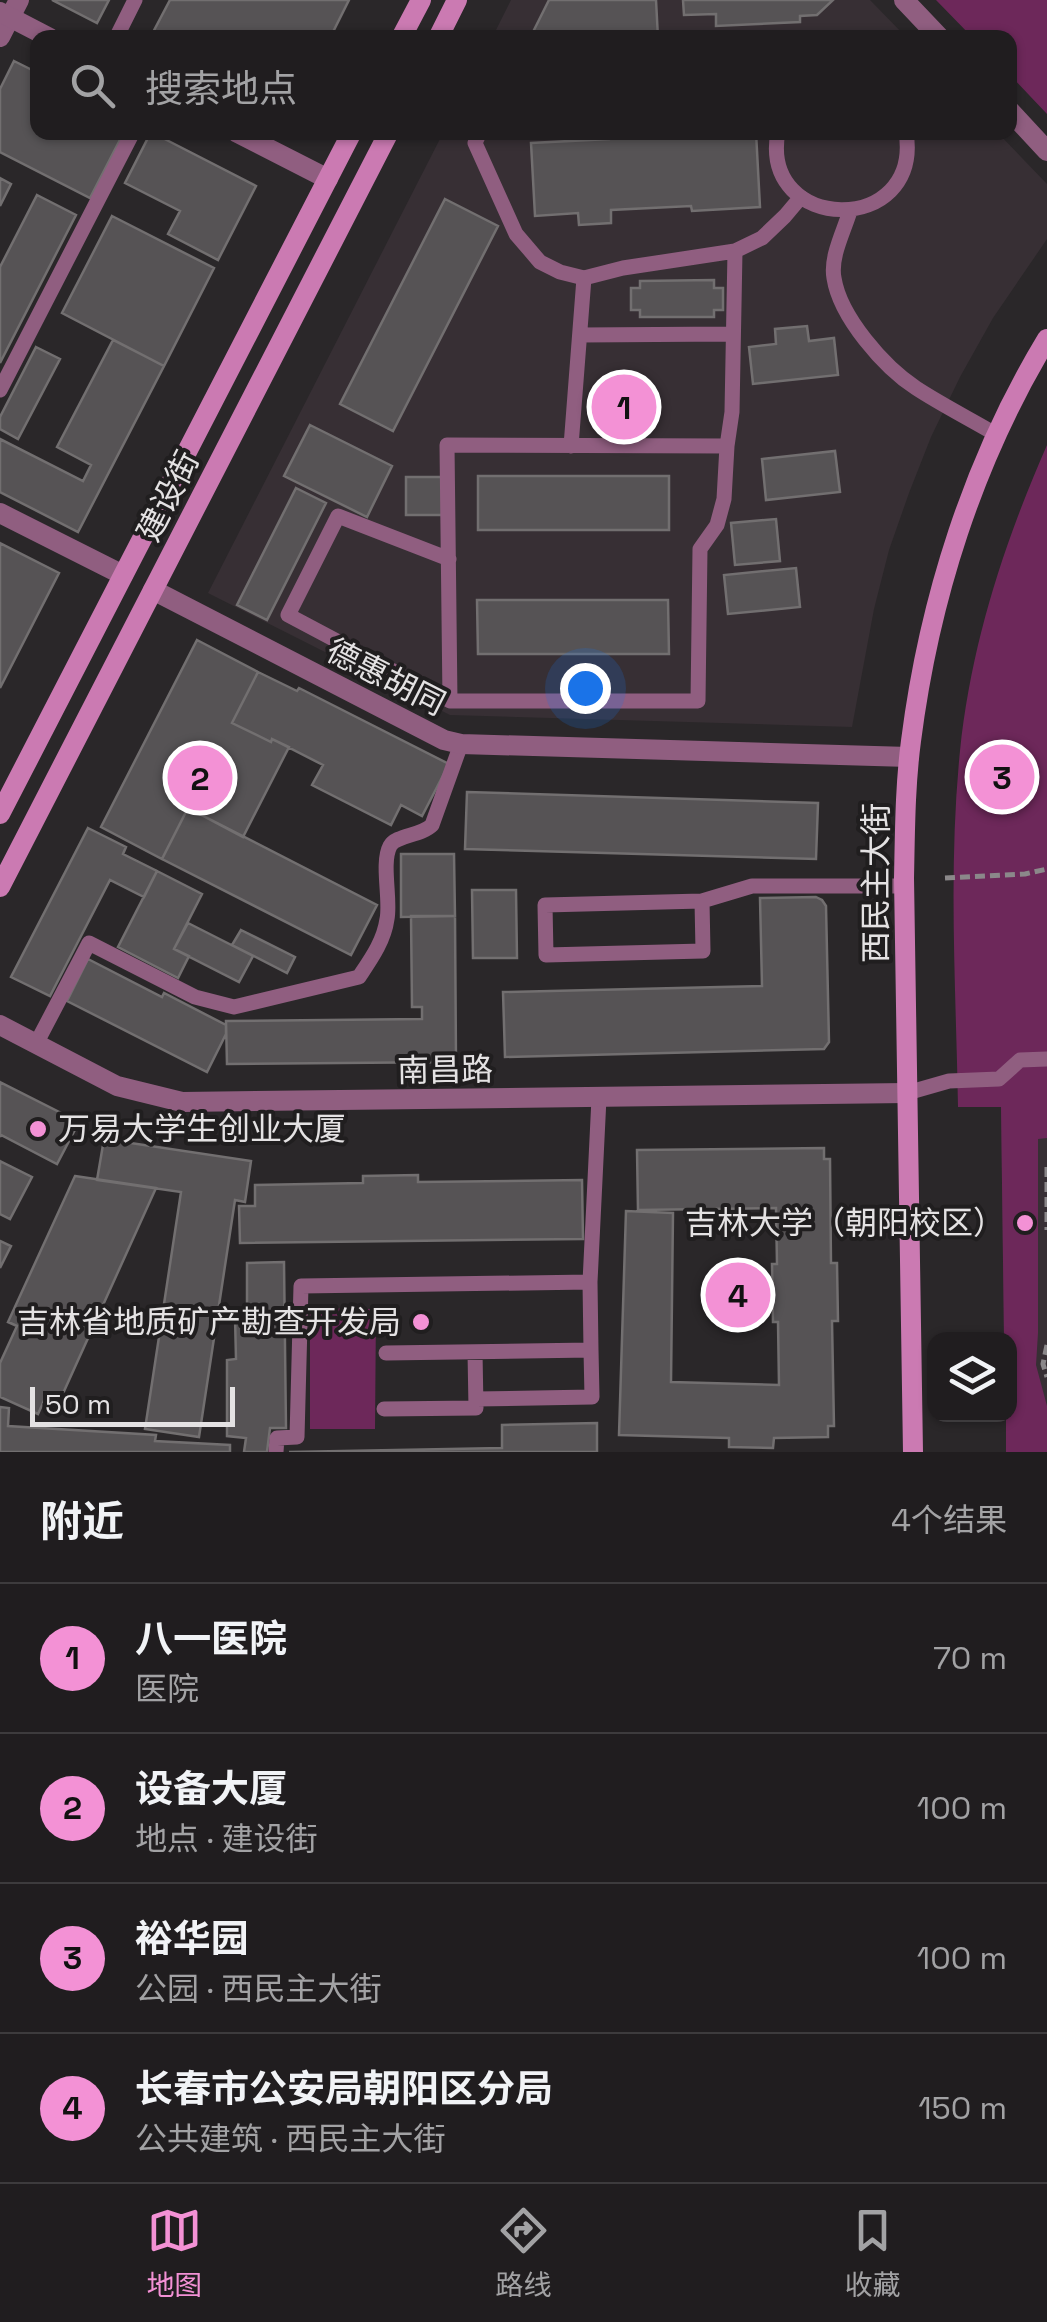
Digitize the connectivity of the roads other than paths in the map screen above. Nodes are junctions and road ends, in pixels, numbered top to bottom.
1 (135, 0) edge
2 (420, 0) edge
3 (458, 0) edge
4 (904, 0) edge
5 (10, 10) edge
6 (39, 30) edge
7 (120, 30) edge
8 (405, 30) edge
9 (442, 30) edge
10 (932, 30) edge
11 (0, 37) edge
12 (1017, 119) edge
13 (129, 140) edge
14 (252, 140) edge
15 (348, 140) edge
16 (385, 140) edge
17 (476, 140) edge
18 (777, 140) edge
19 (907, 140) edge
20 (1047, 151) edge
21 (328, 179) junction
22 (801, 197) junction
23 (850, 211) junction
24 (735, 251) junction
25 (584, 278) junction
26 (732, 334) junction
27 (580, 335) junction
28 (1047, 339) edge
29 (0, 390) edge
30 (997, 434) junction
31 (571, 446) junction
32 (727, 446) junction
33 (0, 513) edge
34 (449, 559) junction
35 (124, 575) junction
36 (153, 590) junction
37 (450, 702) junction
38 (461, 744) junction
39 (909, 757) junction
40 (0, 814) edge
41 (904, 886) junction
42 (0, 887) edge
43 (702, 901) junction
44 (0, 1025) edge
45 (36, 1044) junction
46 (1047, 1059) edge
47 (907, 1094) junction
48 (599, 1098) junction
49 (590, 1282) junction
50 (591, 1350) junction
51 (476, 1352) junction
52 (386, 1354) dead end
53 (476, 1398) junction
54 (384, 1409) dead end
55 (276, 1452) edge
56 (913, 1452) edge

1 - 7 lane
2 - 8 main road
3 - 9 main road
4 - 10 street
5 - 6 street
5 - 11 street
12 - 20 street
13 - 29 lane
14 - 21 street
15 - 21 main road, 建设街
16 - 36 main road, 建设街
17 - 25 lane
18 - 22 lane
19 - 23 lane
21 - 35 main road, 建设街
22 - 23 lane
22 - 24 lane
23 - 30 lane
24 - 25 lane
24 - 26 lane
25 - 27 lane
26 - 27 lane
26 - 32 lane
27 - 31 lane
28 - 30 main road, 西民主大街
30 - 39 main road, 西民主大街
31 - 32 lane
31 - 34 lane
32 - 37 lane
33 - 35 street
34 - 37 lane
34 - 37 lane
35 - 40 main road, 建设街
36 - 38 street, 德惠胡同
36 - 42 main road, 建设街
38 - 39 street, 德惠胡同
38 - 45 lane
39 - 41 main road, 西民主大街
41 - 43 lane
41 - 47 main road, 西民主大街
43 - 43 lane
44 - 45 street, 南昌路
45 - 48 street, 南昌路
46 - 47 lane
47 - 48 street, 南昌路
47 - 56 main road, 西民主大街
48 - 49 lane
49 - 50 lane
49 - 55 lane
50 - 51 lane
50 - 53 lane
51 - 52 lane
51 - 53 lane
53 - 54 lane

